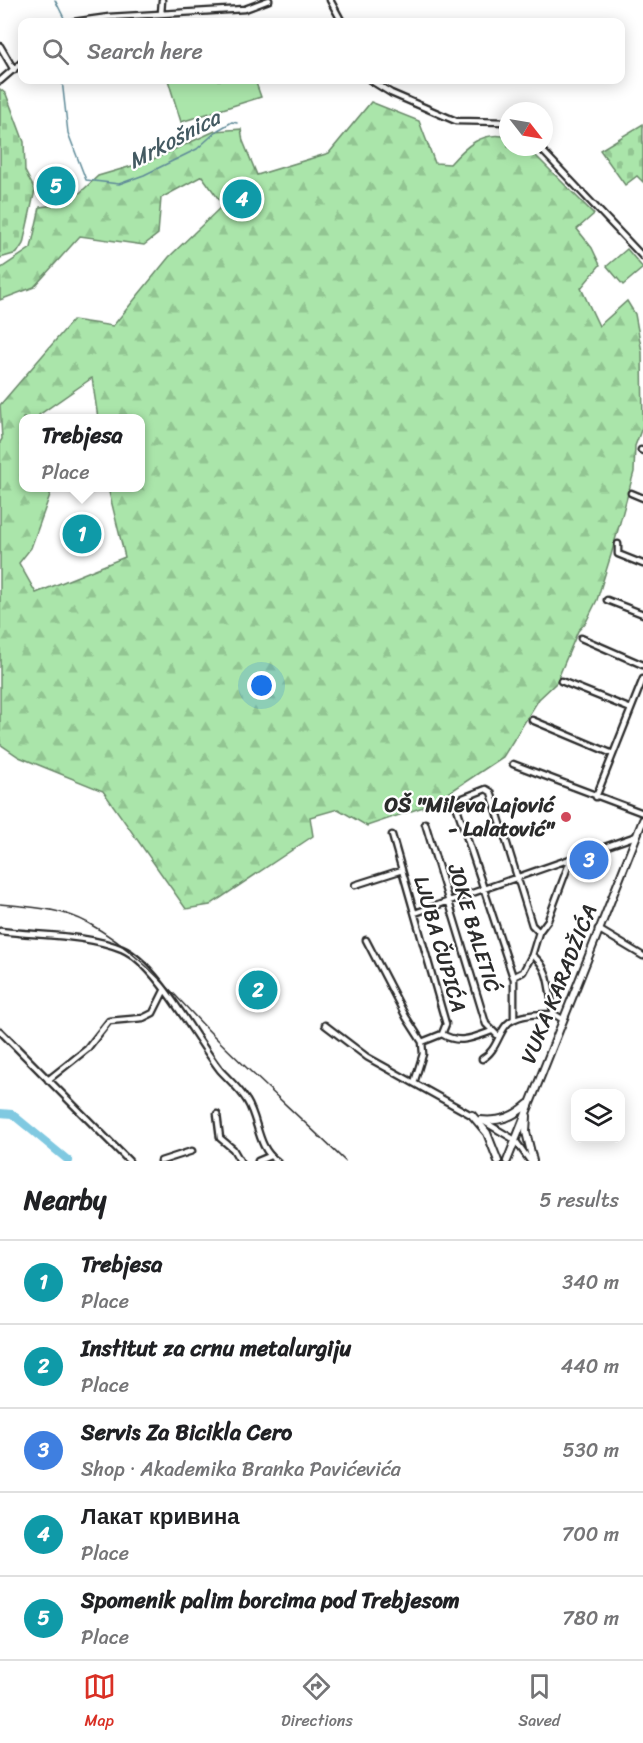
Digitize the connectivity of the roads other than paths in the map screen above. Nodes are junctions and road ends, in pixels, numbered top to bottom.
1 (162, 0) edge
2 (269, 0) edge
3 (330, 0) edge
4 (161, 14) junction
5 (117, 18) edge
6 (340, 18) edge
7 (0, 46) edge
8 (18, 66) edge
9 (14, 70) junction
10 (0, 81) edge
11 (376, 84) edge
12 (499, 123) edge
13 (548, 156) edge
14 (643, 257) edge
15 (631, 493) dead end
16 (643, 498) edge
17 (618, 544) dead end
18 (643, 564) edge
19 (607, 600) dead end
20 (643, 614) edge
21 (581, 639) dead end
22 (643, 665) edge
23 (643, 679) edge
24 (561, 681) dead end
25 (631, 709) junction
26 (532, 720) dead end
27 (613, 754) junction
28 (513, 764) dead end
29 (596, 797) junction
30 (643, 813) edge
31 (643, 820) edge
32 (425, 823) dead end
33 (392, 835) dead end
34 (640, 835) edge
35 (570, 860) junction
36 (402, 870) junction
37 (517, 879) junction
38 (355, 885) dead end
39 (485, 891) junction
40 (450, 901) junction
41 (415, 913) junction
42 (598, 929) junction
43 (0, 931) edge
44 (539, 932) junction
45 (366, 940) dead end
46 (532, 955) junction
47 (643, 956) edge
48 (514, 978) junction
49 (164, 991) junction
50 (554, 1014) junction
51 (514, 1019) junction
52 (562, 1019) junction
53 (325, 1025) dead end
54 (0, 1031) edge
55 (492, 1031) junction
56 (442, 1034) junction
57 (499, 1037) junction
58 (422, 1042) junction
59 (482, 1059) dead end
60 (48, 1080) junction
61 (414, 1083) junction
62 (529, 1103) junction
63 (217, 1114) dead end
64 (472, 1115) junction
65 (480, 1120) junction
66 (516, 1140) junction
67 (192, 1152) dead end
68 (270, 1156) junction
69 (129, 1161) edge
70 (161, 1161) edge
71 (240, 1161) edge
72 (258, 1161) edge
73 (277, 1161) edge
74 (498, 1161) edge
75 (507, 1161) edge
76 (532, 1161) edge

1 - 4 street
2 - 4 street
3 - 6 street
4 - 5 street
7 - 9 street
8 - 9 street
9 - 10 street
11 - 12 street
13 - 14 street
15 - 16 street
17 - 18 street
19 - 20 street
21 - 22 street
23 - 25 street
24 - 25 street
25 - 27 street
26 - 27 street
27 - 29 street
28 - 29 street
29 - 30 street
31 - 34 street, VUKA KARADŽIĆA
32 - 40 street, JOKE BALETIĆ
33 - 36 street, LJUBA ČUPIĆA
34 - 35 street
34 - 42 street, VUKA KARADŽIĆA
35 - 37 street
35 - 44 street
36 - 38 street
36 - 41 street, LJUBA ČUPIĆA
37 - 39 street
37 - 39 street
37 - 44 street
39 - 40 street
39 - 48 street
40 - 41 street
40 - 55 street, JOKE BALETIĆ
41 - 56 street, LJUBA ČUPIĆA
42 - 47 street
42 - 52 street, VUKA KARADŽIĆA
43 - 49 street
44 - 46 street
45 - 58 street
46 - 48 street
46 - 50 street
48 - 51 street
49 - 60 street
49 - 68 street
50 - 51 street
50 - 52 street
51 - 57 street
52 - 62 street, VUKA KARADŽIĆA
53 - 61 street
54 - 60 street
55 - 56 street
55 - 57 street, JOKE BALETIĆ
56 - 58 street, LJUBA ČUPIĆA
57 - 59 street
58 - 61 street
60 - 69 street
61 - 64 street
62 - 65 street
62 - 66 street, VUKA KARADŽIĆA
62 - 76 street
63 - 71 street
64 - 65 street
64 - 74 street
65 - 66 street
66 - 75 street, VUKA KARADŽIĆA
66 - 76 street
67 - 70 street
68 - 72 street
68 - 73 street

